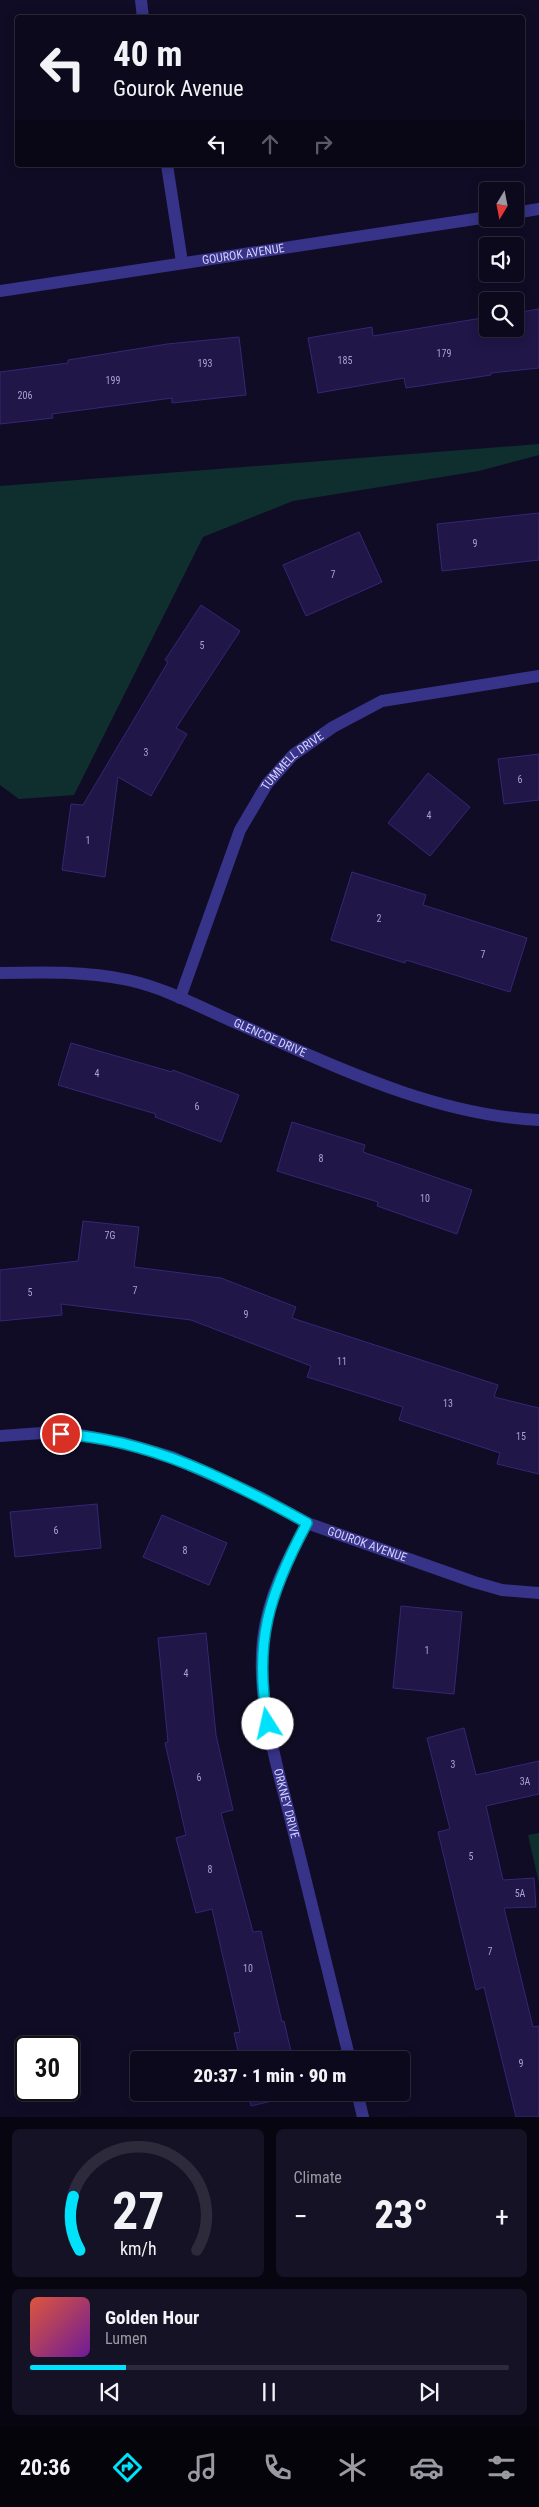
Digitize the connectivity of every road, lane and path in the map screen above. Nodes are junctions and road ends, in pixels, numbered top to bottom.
1 (141, 0) edge
2 (144, 15) edge
3 (167, 167) edge
4 (539, 209) edge
5 (524, 212) edge
6 (479, 218) edge
7 (182, 262) junction
8 (0, 291) edge
9 (539, 676) edge
10 (0, 973) edge
11 (180, 998) junction
12 (539, 1120) edge
13 (0, 1436) edge
14 (307, 1523) junction
15 (539, 1593) edge
16 (348, 2051) edge
17 (359, 2101) edge
18 (363, 2117) edge

1 - 2 street
3 - 7 street
4 - 5 street
6 - 7 street, GOUROK AVENUE
7 - 8 street, GOUROK AVENUE
9 - 11 street, TUMMELL DRIVE
10 - 11 street, GLENCOE DRIVE
11 - 12 street, GLENCOE DRIVE
13 - 14 street, GOUROK AVENUE
14 - 15 street, GOUROK AVENUE
14 - 16 street, ORKNEY DRIVE
17 - 18 street

